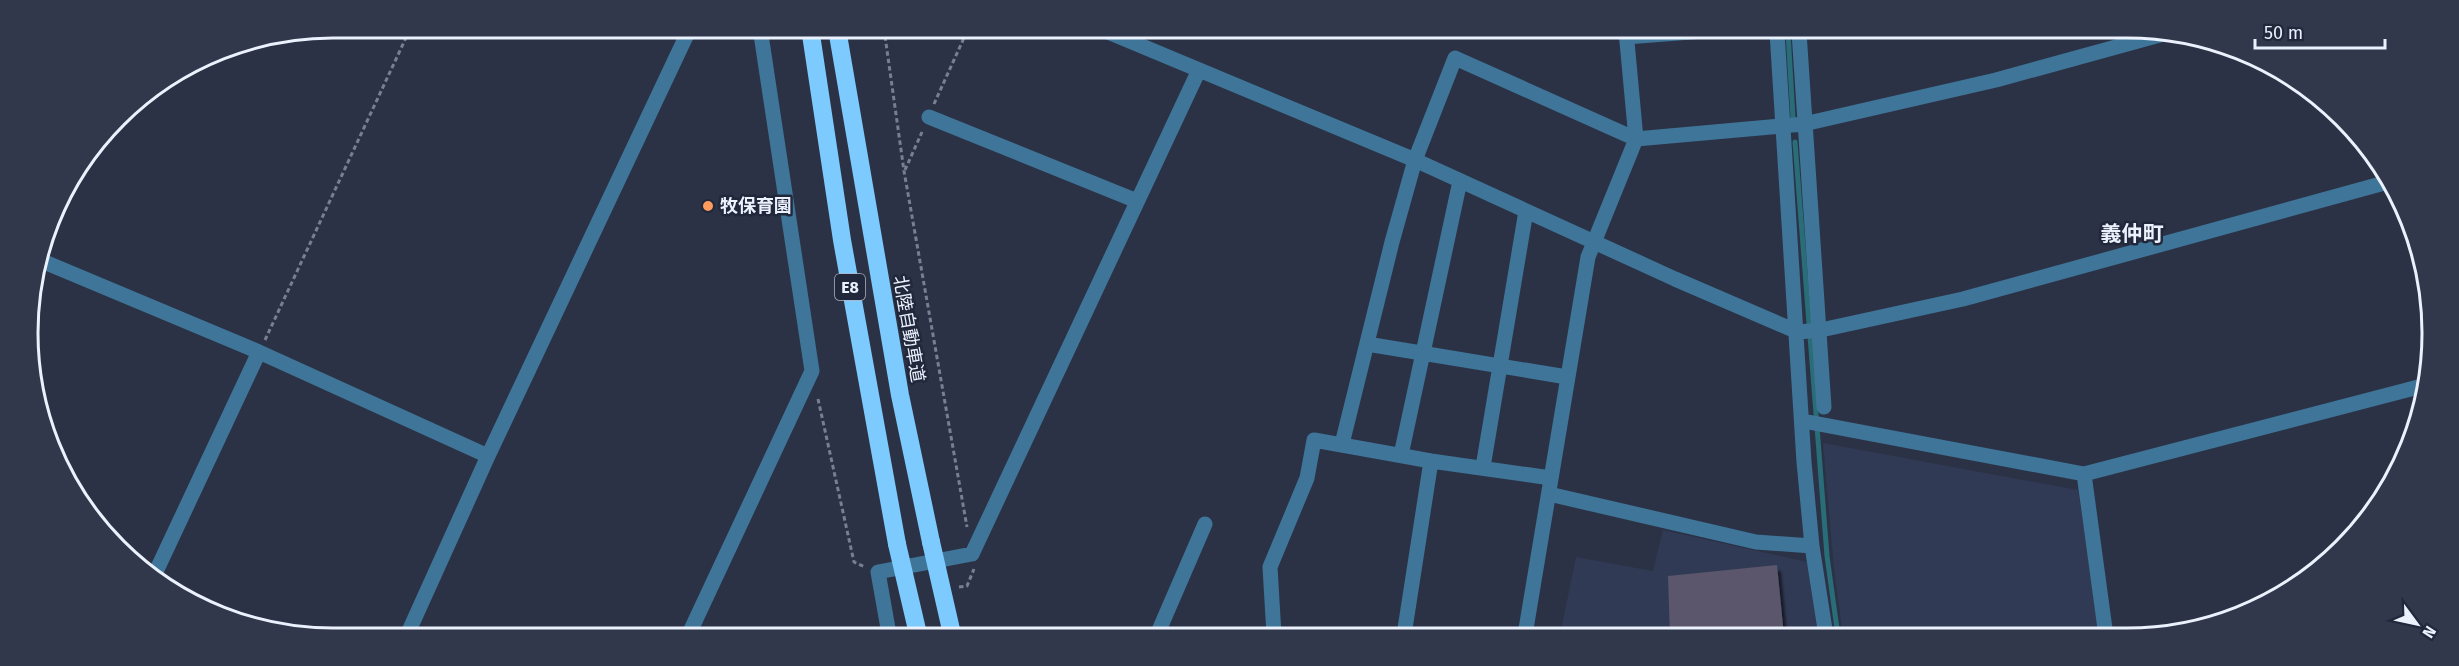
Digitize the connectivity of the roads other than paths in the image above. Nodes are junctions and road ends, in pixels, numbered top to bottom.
1 (685, 38) edge
2 (762, 38) edge
3 (812, 38) edge
4 (839, 38) edge
5 (1122, 38) edge
6 (1626, 38) edge
7 (1777, 38) edge
8 (1799, 38) edge
9 (2148, 38) edge
10 (1198, 70) junction
11 (928, 117) road end
12 (1804, 124) junction
13 (1784, 128) junction
14 (1636, 139) junction
15 (1415, 160) junction
16 (1461, 181) junction
17 (2381, 184) edge
18 (1137, 201) junction
19 (1526, 211) junction
20 (1593, 242) junction
21 (46, 263) edge
22 (1821, 330) junction
23 (1798, 332) junction
24 (1367, 344) junction
25 (259, 352) junction
26 (1423, 353) junction
27 (1499, 366) junction
28 (1567, 377) junction
29 (2417, 387) edge
30 (1824, 407) dead end
31 (1803, 421) junction
32 (1342, 444) junction
33 (1401, 455) junction
34 (488, 456) junction
35 (1431, 461) junction
36 (1483, 467) junction
37 (2084, 474) junction
38 (1551, 478) junction
39 (1549, 494) junction
40 (1206, 524) dead end
41 (1812, 546) junction
42 (157, 570) edge
43 (410, 628) edge
44 (692, 628) edge
45 (888, 628) edge
46 (917, 628) edge
47 (951, 628) edge
48 (1160, 628) edge
49 (1274, 628) edge
50 (1405, 628) edge
51 (1526, 628) edge
52 (1825, 628) edge
53 (2105, 628) edge

1 - 34 street
2 - 44 street
3 - 46 highway, E8, bridge
4 - 47 highway, 北陸自動車道 / E8, bridge
5 - 10 street
6 - 14 street
7 - 13 street
8 - 12 street
9 - 12 street
10 - 15 street
10 - 18 street
11 - 18 street
12 - 13 street
12 - 22 street
13 - 14 street
13 - 23 street
14 - 15 street
14 - 20 street
15 - 16 street
15 - 24 street
16 - 19 street
16 - 26 street
17 - 22 street
18 - 45 street
19 - 20 street
19 - 27 street
20 - 23 street
20 - 28 street
21 - 25 street
22 - 23 street
22 - 30 street
23 - 31 street
24 - 26 street
24 - 32 street
25 - 34 street
25 - 42 street
26 - 27 street
26 - 33 street
27 - 28 street
27 - 36 street
28 - 38 street
29 - 37 street
31 - 37 street
31 - 41 street
32 - 33 street
32 - 49 street
33 - 35 street
34 - 43 street
35 - 36 street
35 - 50 street
36 - 38 street
37 - 53 street
38 - 39 street
39 - 41 street
39 - 51 street
40 - 48 street
41 - 52 street

